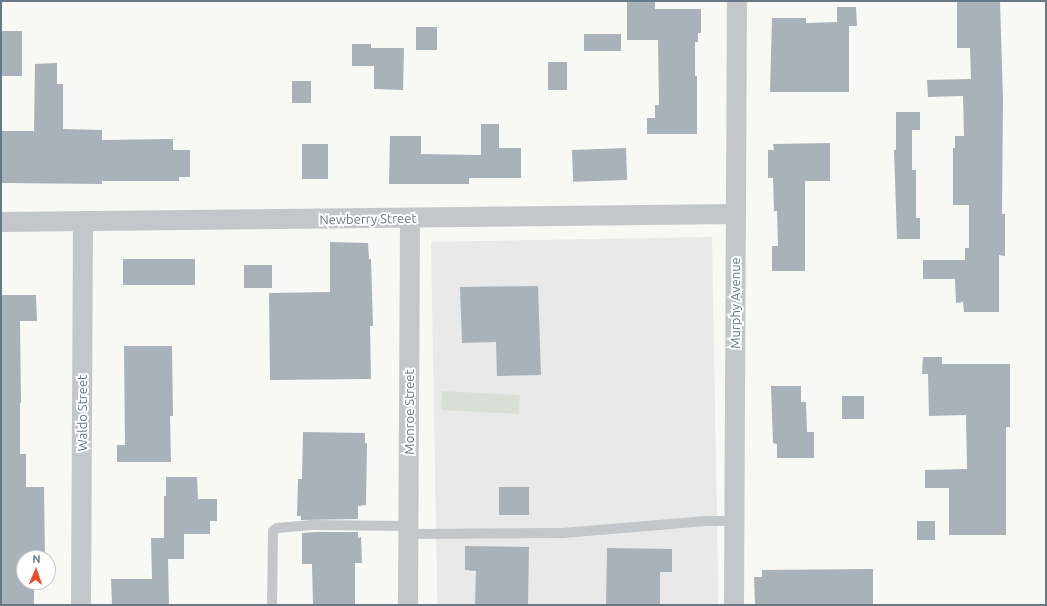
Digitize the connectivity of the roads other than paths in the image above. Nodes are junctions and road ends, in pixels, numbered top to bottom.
1 (737, 1) edge
2 (736, 214) junction
3 (410, 218) junction
4 (83, 221) junction
5 (1, 222) edge
6 (734, 521) junction
7 (409, 530) junction
8 (81, 605) edge
9 (272, 605) edge
10 (408, 605) edge
11 (734, 605) edge

1 - 2 street, Murphy Avenue
2 - 3 street, Newberry Street
2 - 6 street, Murphy Avenue
3 - 4 street, Newberry Street
3 - 7 street, Monroe Street
4 - 5 street, Newberry Street
4 - 8 street, Waldo Street
6 - 7 lane
6 - 11 street, Murphy Avenue
7 - 9 lane
7 - 10 street, Monroe Street

